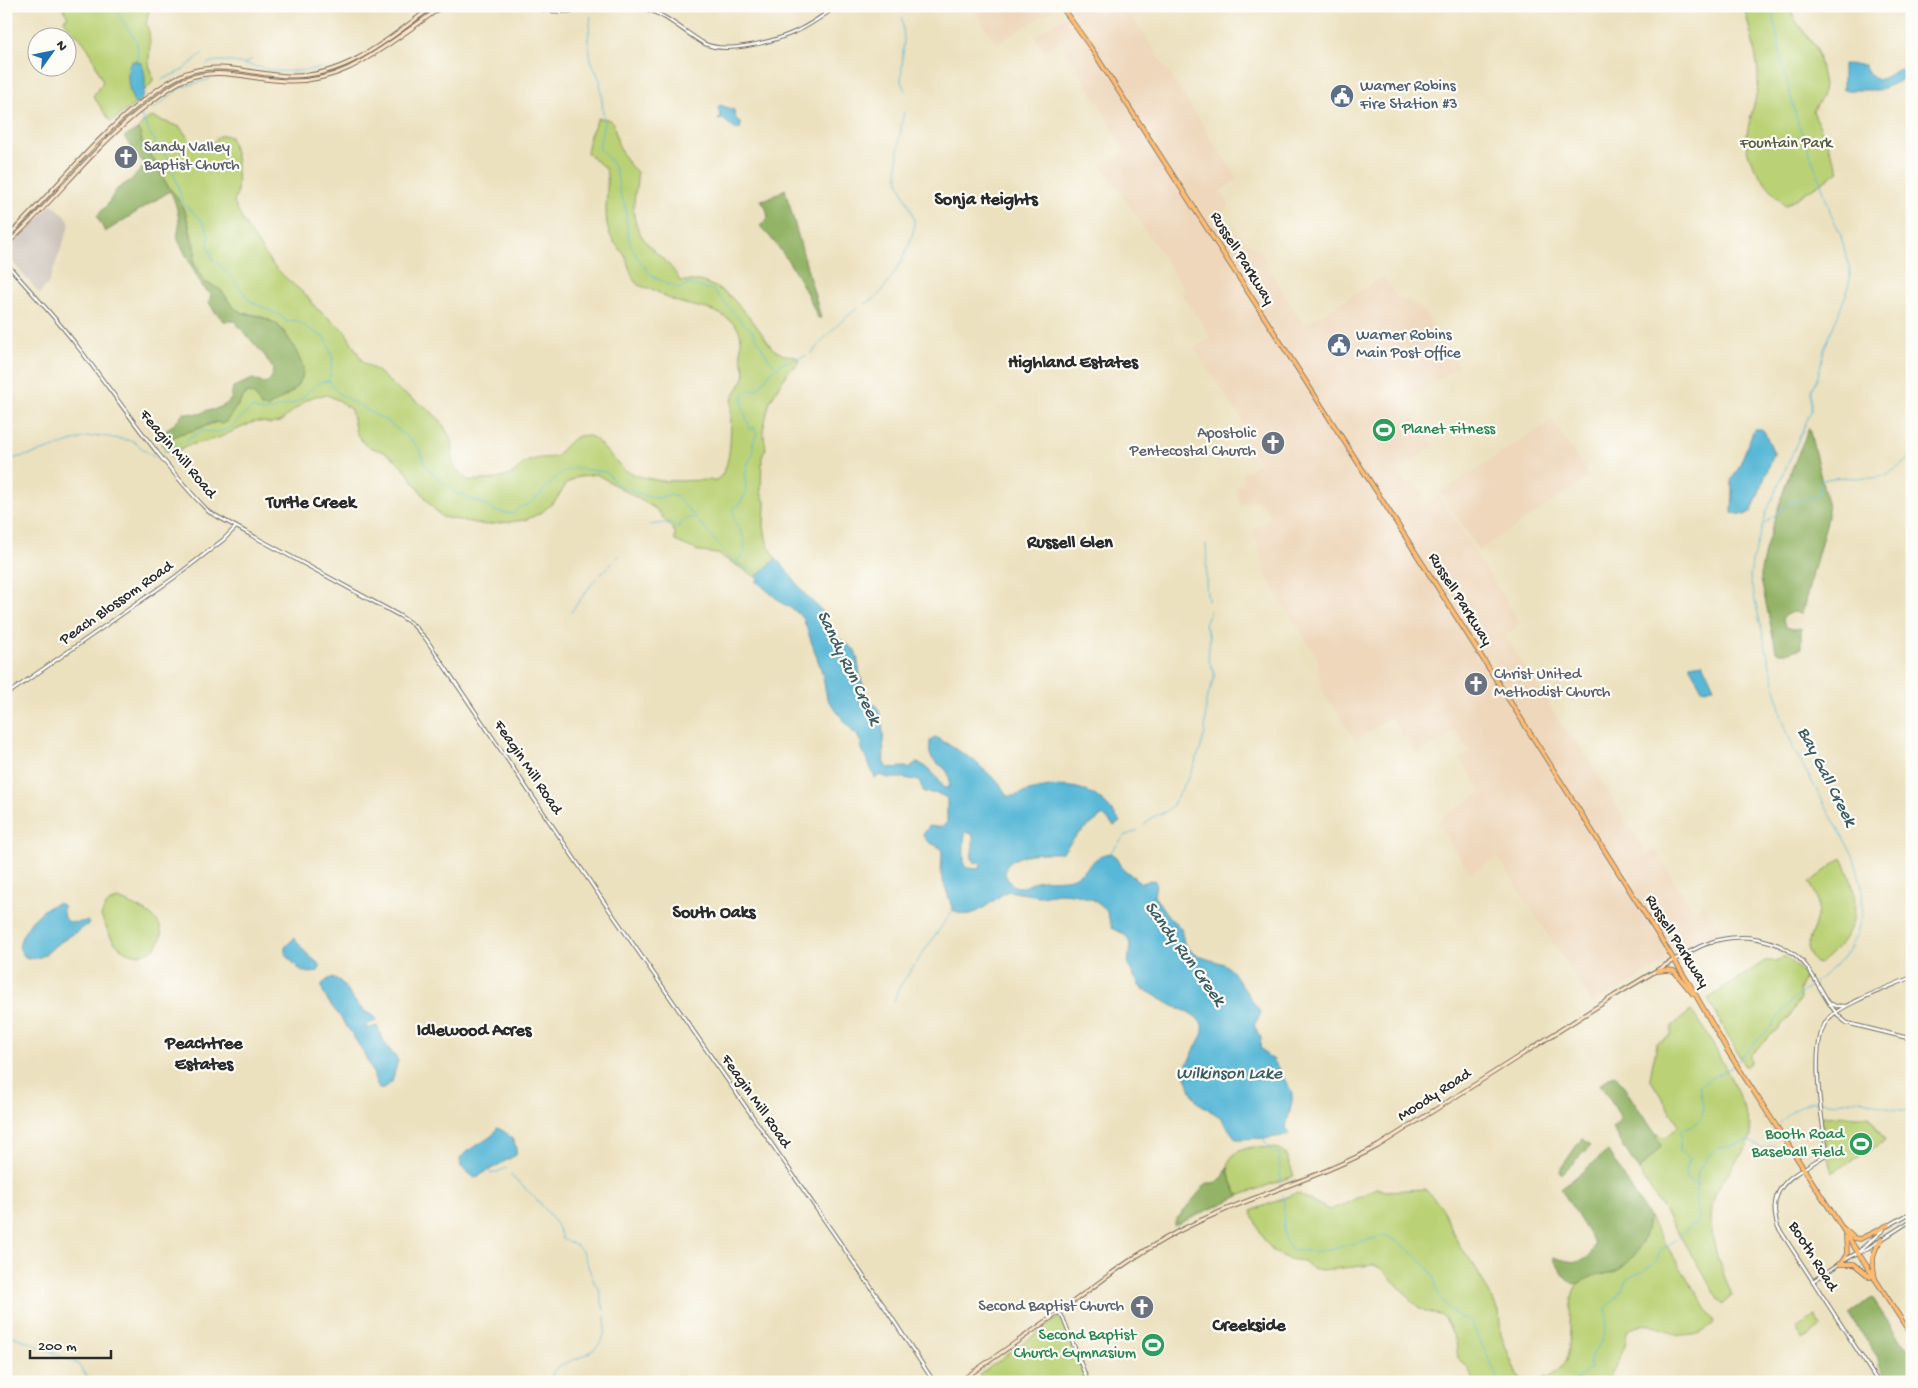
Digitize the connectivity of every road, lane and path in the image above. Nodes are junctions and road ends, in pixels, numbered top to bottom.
1 (433, 6) edge
2 (442, 6) edge
3 (531, 6) edge
4 (837, 6) edge
5 (1061, 6) edge
6 (6, 238) edge
7 (6, 245) edge
8 (6, 263) edge
9 (236, 527) junction
10 (6, 695) edge
11 (1674, 960) junction
12 (1657, 971) junction
13 (1912, 977) edge
14 (1698, 1000) junction
15 (1828, 1000) junction
16 (1847, 1007) junction
17 (1836, 1012) junction
18 (1912, 1039) edge
19 (1803, 1170) junction
20 (1912, 1212) edge
21 (1912, 1220) edge
22 (1838, 1225) junction
23 (1888, 1225) junction
24 (1845, 1235) junction
25 (1882, 1239) junction
26 (1857, 1253) junction
27 (1840, 1263) junction
28 (1812, 1281) junction
29 (1876, 1282) junction
30 (1058, 1312) junction
31 (1912, 1336) edge
32 (934, 1381) edge
33 (959, 1382) edge
34 (1088, 1382) edge
35 (1878, 1382) edge

1 - 6 main road
2 - 7 main road
3 - 4 street
5 - 11 main road, Russell Parkway
8 - 9 street, Feagin Mill Road
9 - 10 street, Peach Blossom Road
9 - 32 street, Feagin Mill Road
11 - 12 main road, Moody Road
11 - 14 main road, Russell Parkway
11 - 15 street, Moody Road
12 - 14 main road
12 - 30 main road, Moody Road
13 - 16 street
14 - 19 main road, Russell Parkway
15 - 16 street
15 - 17 street, Moody Road
16 - 17 street
17 - 18 street, Moody Road
17 - 19 street, Booth Road
19 - 22 main road, Russell Parkway
19 - 28 street, Booth Road
20 - 23 street
21 - 25 street
22 - 23 main road
22 - 24 main road, Russell Parkway
23 - 26 street
24 - 26 main road, Russell Parkway
24 - 27 main road
25 - 26 street
25 - 29 main road
26 - 27 street
26 - 29 main road, Russell Parkway
27 - 28 street
27 - 29 main road
28 - 35 street, Booth Road
29 - 31 main road, Russell Parkway
30 - 33 main road, Moody Road
30 - 34 street

